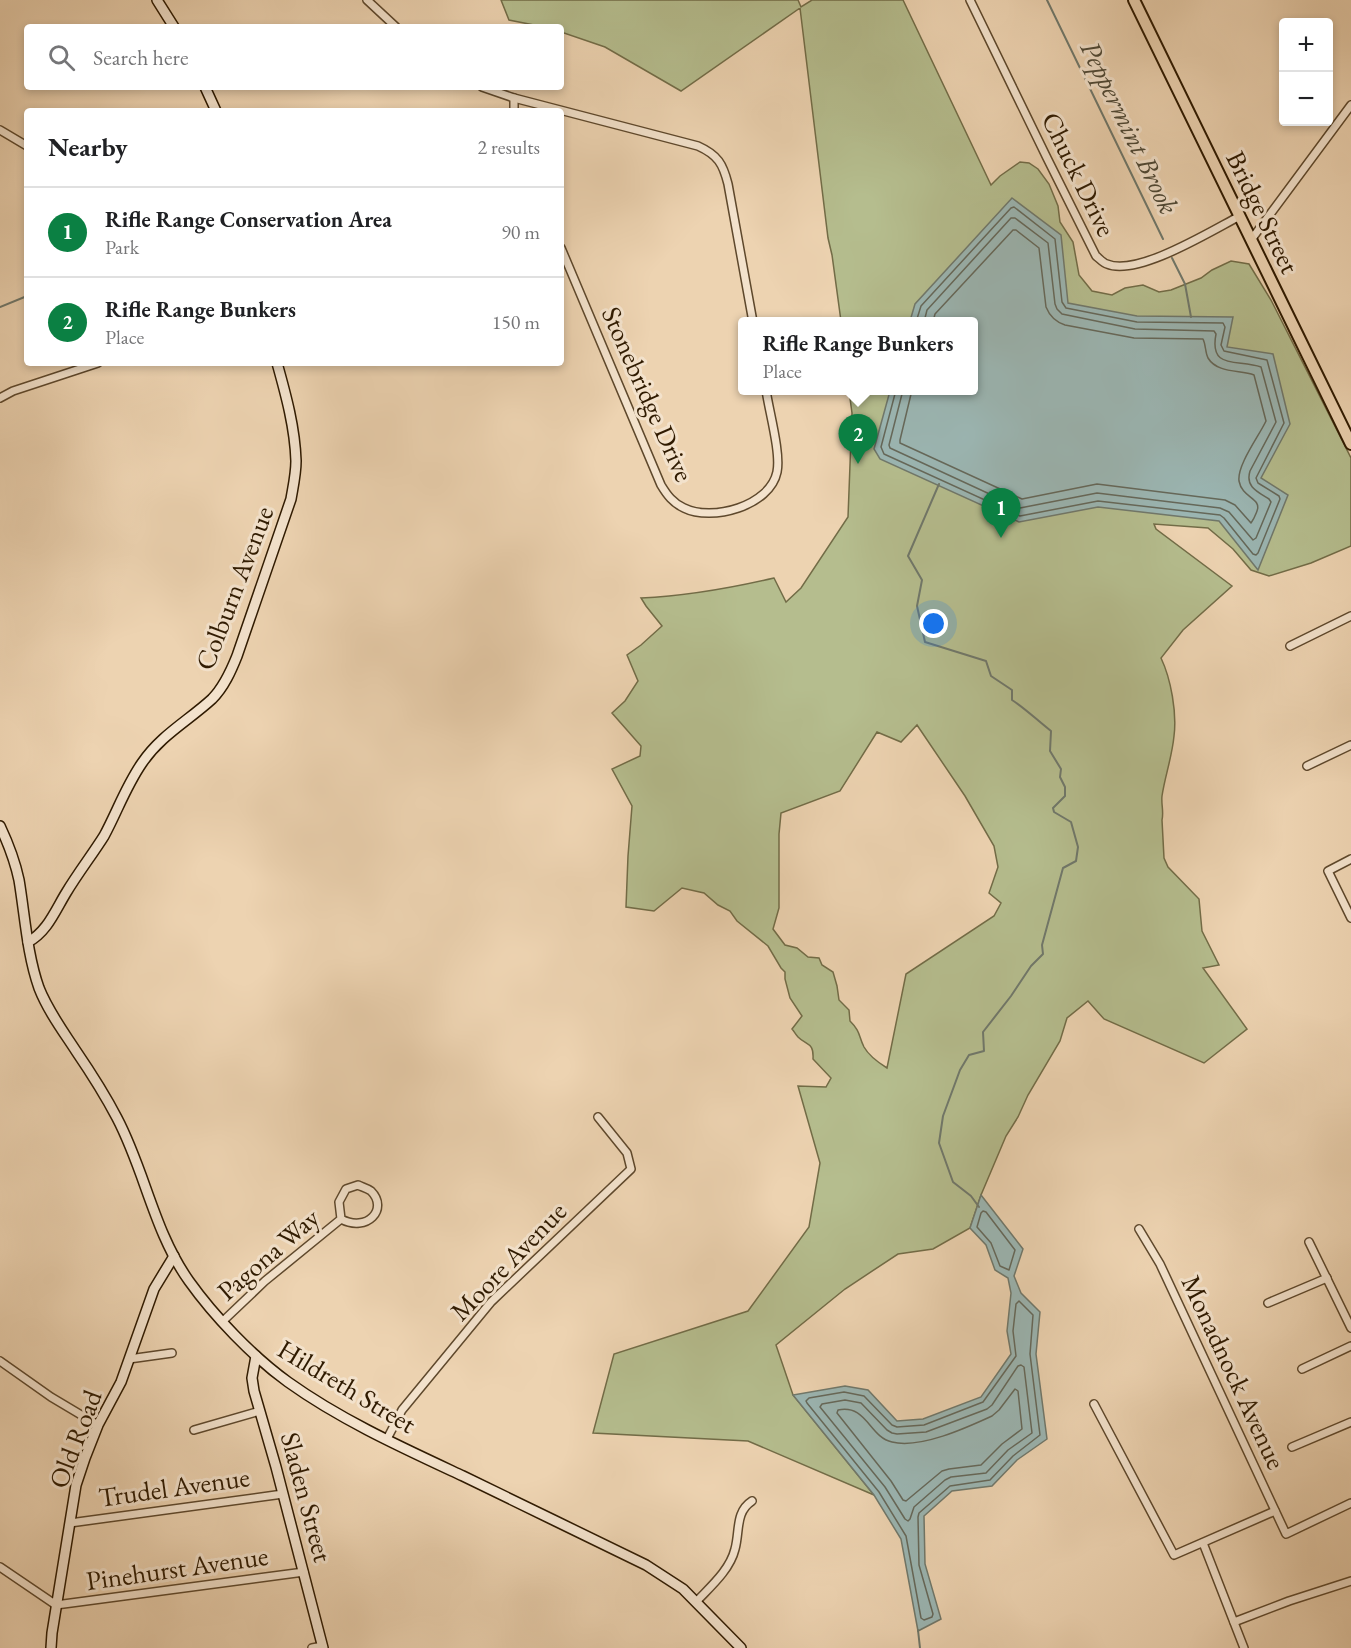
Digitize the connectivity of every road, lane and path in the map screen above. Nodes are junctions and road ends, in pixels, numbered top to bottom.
1 (157, 0) edge
2 (367, 0) edge
3 (970, 0) edge
4 (1134, 0) edge
5 (172, 24) edge
6 (393, 24) edge
7 (206, 90) edge
8 (491, 90) edge
9 (514, 98) junction
10 (1351, 105) edge
11 (215, 108) edge
12 (514, 108) edge
13 (552, 108) edge
14 (564, 111) edge
15 (0, 130) edge
16 (24, 144) edge
17 (1240, 216) junction
18 (1251, 240) junction
19 (564, 255) edge
20 (752, 317) edge
21 (89, 366) edge
22 (278, 366) edge
23 (767, 395) edge
24 (0, 398) edge
25 (1351, 444) edge
26 (1351, 616) edge
27 (1290, 646) dead end
28 (1351, 745) edge
29 (1307, 766) dead end
30 (0, 826) edge
31 (1351, 860) edge
32 (1351, 918) edge
33 (27, 942) junction
34 (598, 1117) dead end
35 (341, 1219) junction
36 (1139, 1229) dead end
37 (1310, 1242) dead end
38 (174, 1256) junction
39 (1327, 1278) junction
40 (1268, 1303) dead end
41 (223, 1321) junction
42 (1351, 1328) edge
43 (1351, 1346) edge
44 (172, 1353) dead end
45 (256, 1356) junction
46 (129, 1359) junction
47 (0, 1361) edge
48 (1302, 1368) dead end
49 (1094, 1404) dead end
50 (260, 1411) junction
51 (1351, 1422) edge
52 (98, 1425) junction
53 (194, 1430) dead end
54 (387, 1439) junction
55 (1292, 1447) dead end
56 (283, 1494) junction
57 (752, 1502) dead end
58 (1351, 1503) edge
59 (1275, 1511) junction
60 (70, 1523) junction
61 (1203, 1543) junction
62 (0, 1567) edge
63 (304, 1572) junction
64 (1351, 1581) edge
65 (696, 1602) junction
66 (56, 1605) junction
67 (1234, 1622) junction
68 (323, 1647) edge
69 (51, 1648) edge
70 (312, 1648) edge
71 (741, 1648) edge
72 (1245, 1648) edge

1 - 5 street
2 - 6 street
3 - 17 street, Chuck Drive
4 - 17 main road, Bridge Street
7 - 11 street
8 - 9 street
9 - 12 street
9 - 13 street
10 - 18 street
14 - 20 street
15 - 16 street
17 - 18 main road, Bridge Street
18 - 25 main road, Bridge Street
19 - 23 street, Stonebridge Drive
21 - 24 street
22 - 33 street, Colburn Avenue
26 - 27 street
28 - 29 street
30 - 33 street, Hildreth Street
31 - 32 street
33 - 38 street, Hildreth Street
34 - 54 street, Moore Avenue
35 - 35 street, Pagona Way
35 - 41 street, Pagona Way
36 - 59 street, Monadnock Avenue
37 - 39 street
38 - 41 street, Hildreth Street
38 - 46 street, Old Road
39 - 40 street
39 - 42 street
41 - 45 street, Hildreth Street
43 - 48 street
44 - 46 street
45 - 50 street, Sladen Street
45 - 54 street, Hildreth Street
46 - 52 street, Old Road
47 - 52 street
49 - 61 street
50 - 53 street
50 - 56 street, Sladen Street
51 - 55 street
52 - 60 street, Old Road
54 - 65 street, Hildreth Street
56 - 60 street, Trudel Avenue
56 - 63 street, Sladen Street
57 - 65 street
58 - 59 street, Monadnock Avenue
59 - 61 street
60 - 66 street, Old Road
61 - 67 street
62 - 66 street
63 - 66 street, Pinehurst Avenue
63 - 68 street, Sladen Street
64 - 67 street
65 - 71 street, Hildreth Street
66 - 69 street, Old Road
67 - 72 street
68 - 70 street

